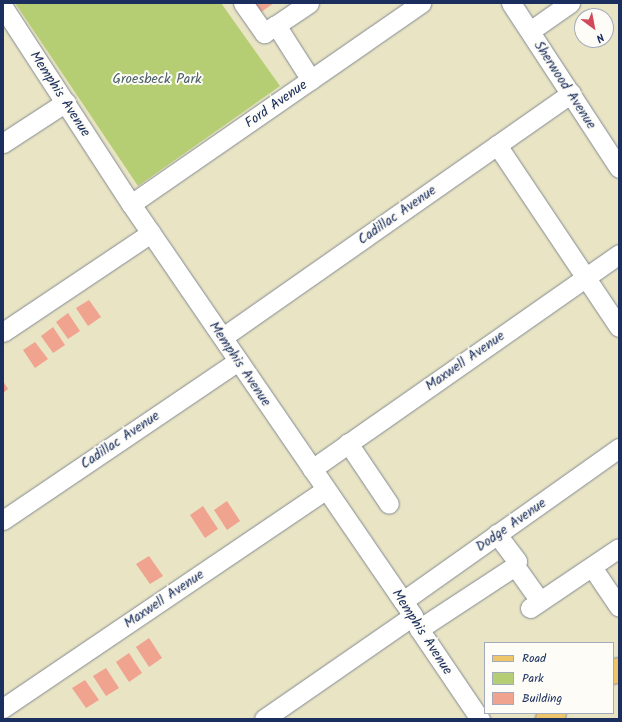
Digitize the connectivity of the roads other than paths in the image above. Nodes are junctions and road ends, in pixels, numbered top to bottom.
1 (243, 3) edge
2 (309, 3) edge
3 (421, 3) edge
4 (511, 3) edge
5 (570, 3) edge
6 (3, 7) edge
7 (276, 25) junction
8 (530, 32) junction
9 (311, 80) junction
10 (571, 93) junction
11 (66, 102) junction
12 (3, 143) edge
13 (497, 145) junction
14 (619, 168) edge
15 (132, 204) junction
16 (151, 233) junction
17 (619, 254) edge
18 (585, 277) junction
19 (619, 327) edge
20 (3, 332) edge
21 (223, 337) junction
22 (238, 361) junction
23 (348, 444) junction
24 (619, 448) edge
25 (312, 469) junction
26 (326, 489) junction
27 (389, 504) dead end
28 (3, 520) edge
29 (497, 534) junction
30 (619, 548) edge
31 (515, 566) junction
32 (592, 567) junction
33 (403, 601) junction
34 (619, 607) edge
35 (416, 623) junction
36 (3, 708) edge
37 (264, 719) edge
38 (480, 719) edge

1 - 7 street
2 - 7 street
3 - 9 street, Ford Avenue
4 - 8 street, Sherwood Avenue
5 - 8 street
6 - 11 street, Memphis Avenue
7 - 9 street
8 - 10 street, Sherwood Avenue
9 - 15 street, Ford Avenue
10 - 13 street, Cadillac Avenue
10 - 14 street, Sherwood Avenue
11 - 12 street
11 - 15 street, Memphis Avenue
13 - 18 street
13 - 21 street, Cadillac Avenue
15 - 16 street, Memphis Avenue
16 - 20 street
16 - 21 street, Memphis Avenue
17 - 18 street, Maxwell Avenue
18 - 19 street
18 - 23 street, Maxwell Avenue
21 - 22 street, Memphis Avenue
22 - 25 street, Memphis Avenue
22 - 28 street, Cadillac Avenue
23 - 25 street, Maxwell Avenue
23 - 27 street
24 - 29 street, Dodge Avenue
25 - 26 street, Memphis Avenue
26 - 33 street, Memphis Avenue
26 - 36 street, Maxwell Avenue
29 - 31 street
29 - 33 street, Dodge Avenue
30 - 32 street
31 - 32 street
31 - 35 street
32 - 34 street
33 - 35 street, Memphis Avenue
35 - 37 street
35 - 38 street, Memphis Avenue

